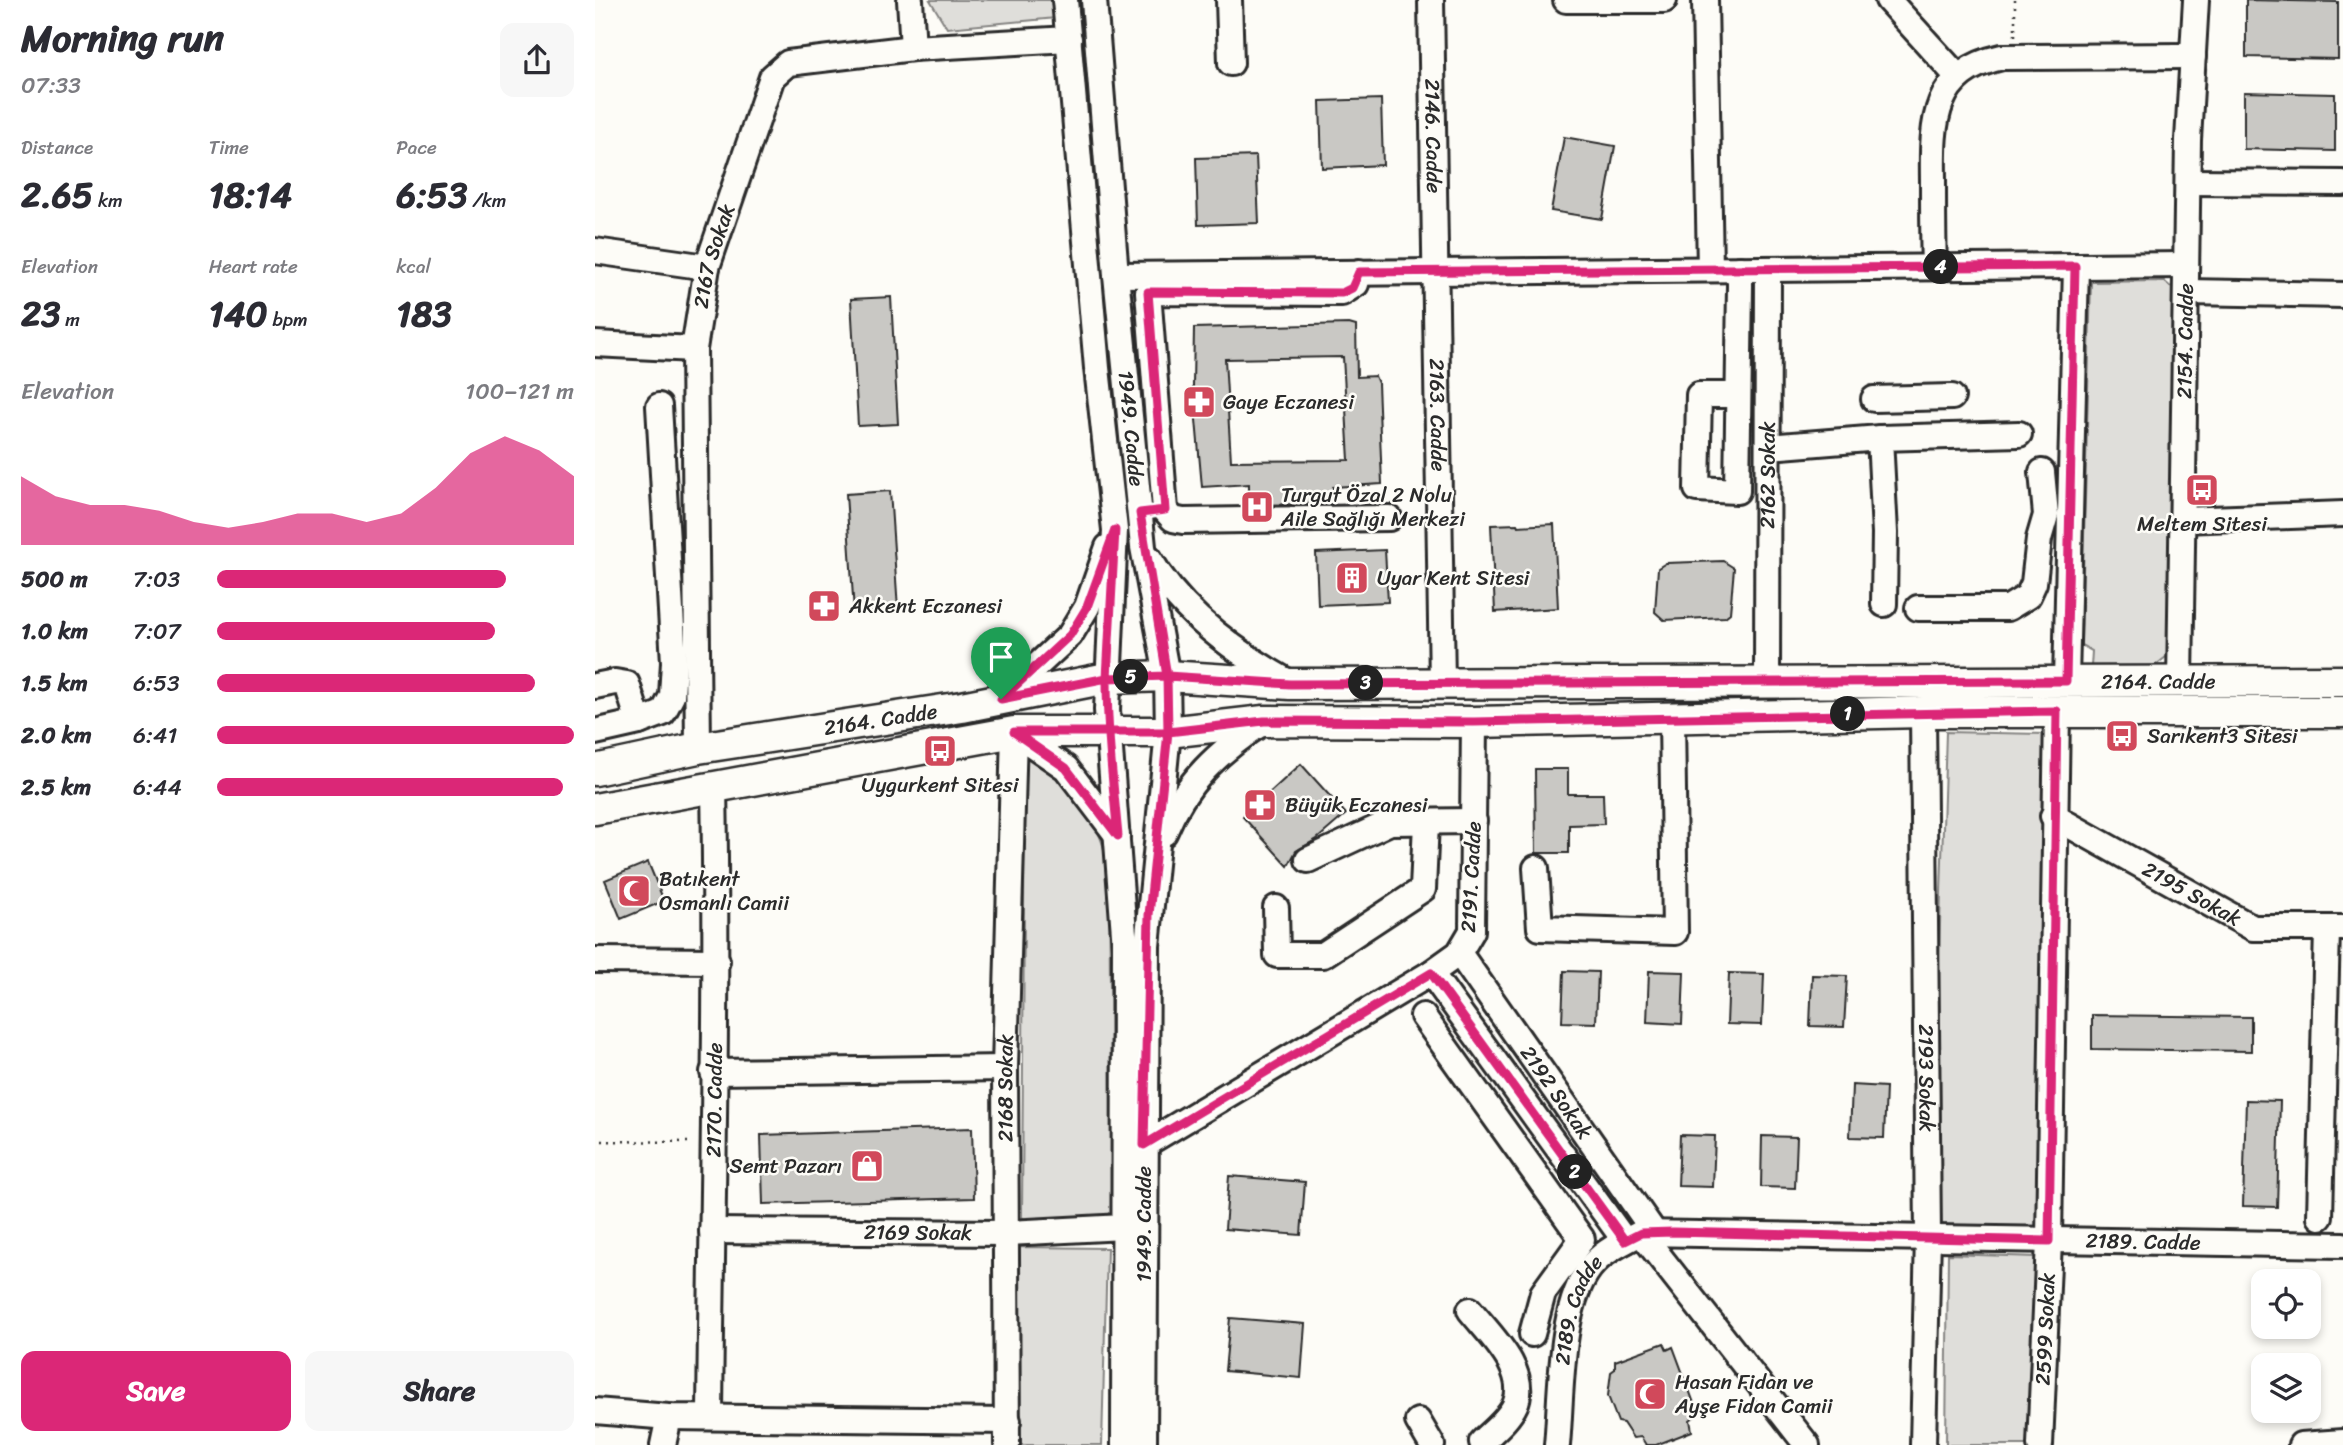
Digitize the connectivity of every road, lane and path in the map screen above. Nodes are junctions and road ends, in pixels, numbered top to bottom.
1 (910, 0) edge
2 (1065, 0) edge
3 (1094, 0) edge
4 (1229, 0) edge
5 (1431, 0) edge
6 (1566, 0) edge
7 (1664, 0) edge
8 (1706, 0) edge
9 (1888, 0) edge
10 (2015, 0) edge
11 (2196, 0) edge
12 (1069, 39) junction
13 (913, 48) junction
14 (2015, 57) junction
15 (2193, 57) junction
16 (1231, 63) dead end
17 (1958, 77) junction
18 (2188, 182) junction
19 (2343, 183) edge
20 (595, 251) edge
21 (2186, 265) junction
22 (2075, 266) junction
23 (707, 267) junction
24 (1934, 267) junction
25 (1710, 269) junction
26 (1740, 269) junction
27 (1768, 269) junction
28 (1359, 272) junction
29 (1435, 272) junction
30 (1117, 282) junction
31 (1148, 292) junction
32 (2186, 292) junction
33 (2343, 295) edge
34 (595, 344) edge
35 (694, 349) junction
36 (1738, 395) dead end
37 (1952, 397) dead end
38 (1913, 398) junction
39 (1874, 399) dead end
40 (659, 406) dead end
41 (2019, 434) dead end
42 (1913, 437) junction
43 (1880, 438) junction
44 (1768, 447) junction
45 (2042, 472) dead end
46 (1165, 510) junction
47 (1140, 513) junction
48 (2343, 514) edge
49 (2058, 515) junction
50 (1389, 518) dead end
51 (2182, 520) junction
52 (1115, 530) junction
53 (1143, 547) junction
54 (1884, 604) dead end
55 (1919, 608) dead end
56 (1167, 676) junction
57 (1107, 678) junction
58 (1767, 681) junction
59 (2066, 681) junction
60 (2343, 681) edge
61 (2180, 682) junction
62 (1442, 683) junction
63 (1290, 684) junction
64 (595, 686) edge
65 (1001, 699) junction
66 (2057, 711) junction
67 (1923, 712) junction
68 (2343, 712) edge
69 (1672, 718) junction
70 (1264, 721) junction
71 (639, 722) junction
72 (1474, 722) junction
73 (595, 732) edge
74 (1014, 732) junction
75 (1168, 732) junction
76 (1109, 733) junction
77 (698, 748) junction
78 (595, 770) edge
79 (714, 786) junction
80 (595, 809) edge
81 (2053, 816) junction
82 (1473, 821) junction
83 (1426, 822) junction
84 (1118, 836) junction
85 (1154, 856) junction
86 (1308, 860) dead end
87 (1536, 868) dead end
88 (1276, 908) dead end
89 (2335, 928) edge
90 (1459, 953) junction
91 (595, 960) edge
92 (717, 961) junction
93 (1431, 973) junction
94 (1423, 1016) dead end
95 (1005, 1068) junction
96 (713, 1072) junction
97 (595, 1141) edge
98 (711, 1143) junction
99 (1144, 1145) junction
100 (2320, 1217) dead end
101 (1124, 1227) junction
102 (712, 1231) junction
103 (1007, 1233) junction
104 (1640, 1236) junction
105 (1928, 1236) junction
106 (2049, 1241) junction
107 (2343, 1245) edge
108 (1470, 1310) dead end
109 (1532, 1334) junction
110 (1567, 1338) junction
111 (1503, 1351) junction
112 (595, 1411) edge
113 (710, 1415) junction
114 (669, 1417) junction
115 (1418, 1421) dead end
116 (1007, 1433) edge
117 (663, 1445) edge
118 (1124, 1445) edge
119 (1144, 1445) edge
120 (1432, 1445) edge
121 (1483, 1445) edge
122 (1557, 1445) edge
123 (1807, 1445) edge
124 (1923, 1445) edge
125 (2040, 1445) edge

1 - 13 street
2 - 12 street, 1949. Cadde
3 - 30 street, 1949. Cadde
4 - 16 street
5 - 29 street, 2146. Cadde
6 - 7 street
8 - 25 street
9 - 17 street
10 - 14 path
11 - 15 street, 2154. Cadde
12 - 13 street, 2167 Sokak
12 - 52 street, 1949. Cadde
13 - 23 street, 2167 Sokak
14 - 15 street
14 - 17 street
15 - 18 street, 2154. Cadde
17 - 24 street
18 - 19 street
18 - 21 street, 2154. Cadde
20 - 23 street
21 - 22 street
21 - 32 street, 2154. Cadde
22 - 24 street
22 - 49 street
23 - 35 street, 2167 Sokak
24 - 27 street
25 - 26 street
25 - 29 street
26 - 27 street
26 - 36 street
27 - 44 street, 2162 Sokak
28 - 29 street
28 - 30 street
28 - 31 street
29 - 62 street, 2163. Cadde
30 - 31 street
30 - 47 street, 1949. Cadde
31 - 46 street
32 - 33 street
32 - 51 street, 2154. Cadde
34 - 35 street
35 - 77 street, 2167 Sokak
37 - 38 street
38 - 39 street
38 - 42 street
40 - 71 street
41 - 42 street
42 - 43 street
43 - 44 street
43 - 54 street
44 - 58 street, 2162 Sokak
45 - 49 street
46 - 47 street
46 - 50 street
47 - 53 street, 1949. Cadde
48 - 51 street
49 - 55 street
49 - 59 street
51 - 61 street, 2154. Cadde
52 - 57 street, 1949. Cadde
52 - 65 street
53 - 56 street, 1949. Cadde
53 - 63 street
56 - 57 main road, 2164. Cadde
56 - 63 main road, 2164. Cadde
56 - 75 street, 1949. Cadde
57 - 65 main road, 2164. Cadde
57 - 76 street, 1949. Cadde
58 - 59 main road, 2164. Cadde
58 - 62 main road, 2164. Cadde
59 - 61 main road, 2164. Cadde
60 - 61 main road, 2164. Cadde
62 - 63 main road, 2164. Cadde
64 - 71 street
65 - 77 main road, 2164. Cadde
66 - 67 main road, 2164. Cadde
66 - 68 main road, 2164. Cadde
66 - 81 street, 2599 Sokak
67 - 69 main road, 2164. Cadde
67 - 105 street, 2193 Sokak
69 - 72 main road, 2164. Cadde
69 - 87 street
70 - 72 main road, 2164. Cadde
70 - 75 main road, 2164. Cadde
70 - 85 street
71 - 73 street
72 - 82 street, 2191. Cadde
74 - 76 main road, 2164. Cadde
74 - 79 main road, 2164. Cadde
74 - 84 street
74 - 95 street, 2168 Sokak
75 - 76 main road, 2164. Cadde
75 - 85 street, 1949. Cadde
76 - 84 street, 1949. Cadde
77 - 78 main road, 2164. Cadde
79 - 80 main road, 2164. Cadde
79 - 92 street, 2170. Cadde
81 - 89 street, 2195 Sokak
81 - 106 street, 2599 Sokak
82 - 83 street
82 - 90 street, 2191. Cadde
83 - 86 street
83 - 88 street
84 - 101 street, 1949. Cadde
85 - 99 street, 1949. Cadde
89 - 100 street
90 - 93 street, 2191. Cadde
90 - 104 street, 2192 Sokak
91 - 92 street
92 - 96 street, 2170. Cadde
93 - 99 street, 2191. Cadde
93 - 104 street, 2192 Sokak
94 - 109 street
95 - 96 street
95 - 103 street, 2168 Sokak
96 - 98 street, 2170. Cadde
97 - 98 path
98 - 102 street, 2170. Cadde
99 - 119 street, 1949. Cadde
101 - 103 street, 2169 Sokak
101 - 118 street, 1949. Cadde
102 - 103 street, 2169 Sokak
102 - 113 street, 2170. Cadde
103 - 116 street, 2168 Sokak
104 - 105 street, 2189. Cadde
104 - 110 street, 2189. Cadde
104 - 123 street, 2192 Sokak
105 - 106 street, 2189. Cadde
105 - 124 street, 2193 Sokak
106 - 107 street, 2189. Cadde
106 - 125 street, 2599 Sokak
108 - 111 street
109 - 110 street
109 - 111 street
110 - 122 street, 2189. Cadde
111 - 121 street
112 - 114 street
113 - 114 street
113 - 116 street
114 - 117 street
115 - 120 street

